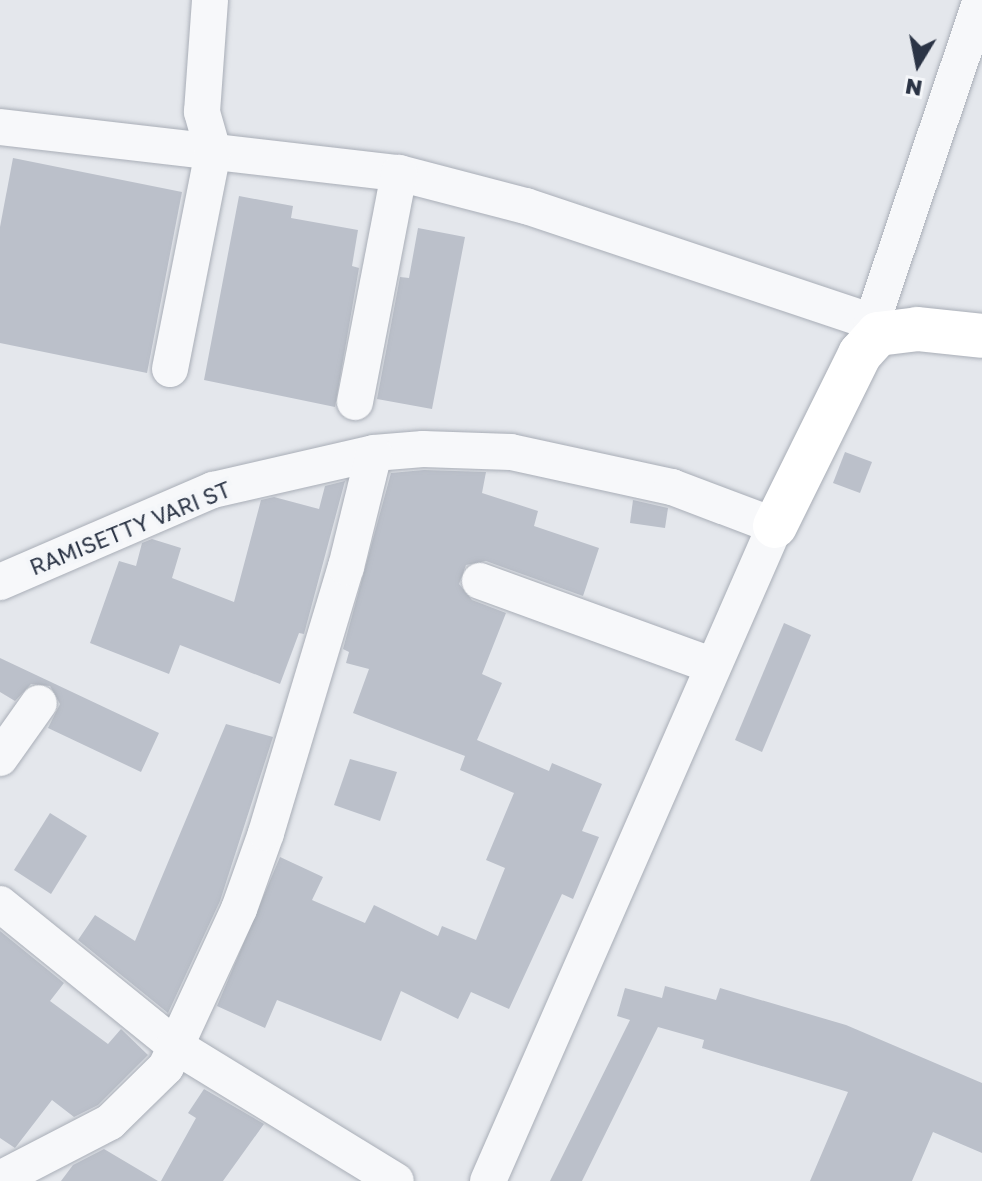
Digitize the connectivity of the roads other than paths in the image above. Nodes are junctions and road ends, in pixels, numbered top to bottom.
1 (210, 0) edge
2 (981, 0) edge
3 (0, 127) edge
4 (213, 151) junction
5 (399, 173) junction
6 (875, 328) junction
7 (982, 336) edge
8 (170, 369) dead end
9 (355, 402) dead end
10 (374, 453) junction
11 (775, 526) junction
12 (480, 581) dead end
13 (0, 582) edge
14 (713, 666) junction
15 (39, 703) dead end
16 (0, 758) edge
17 (0, 904) edge
18 (174, 1045) junction
19 (5, 1168) edge
20 (396, 1181) edge
21 (488, 1181) edge

1 - 4 street
2 - 6 street
3 - 4 street
4 - 5 street
4 - 8 street
5 - 6 street
5 - 9 street
6 - 7 street
6 - 11 street
10 - 11 street, RAMISETTY VARI ST
10 - 13 street, RAMISETTY VARI ST
10 - 18 street
11 - 14 street
12 - 14 street
14 - 21 street
15 - 16 street
17 - 18 street
18 - 19 street
18 - 20 street

